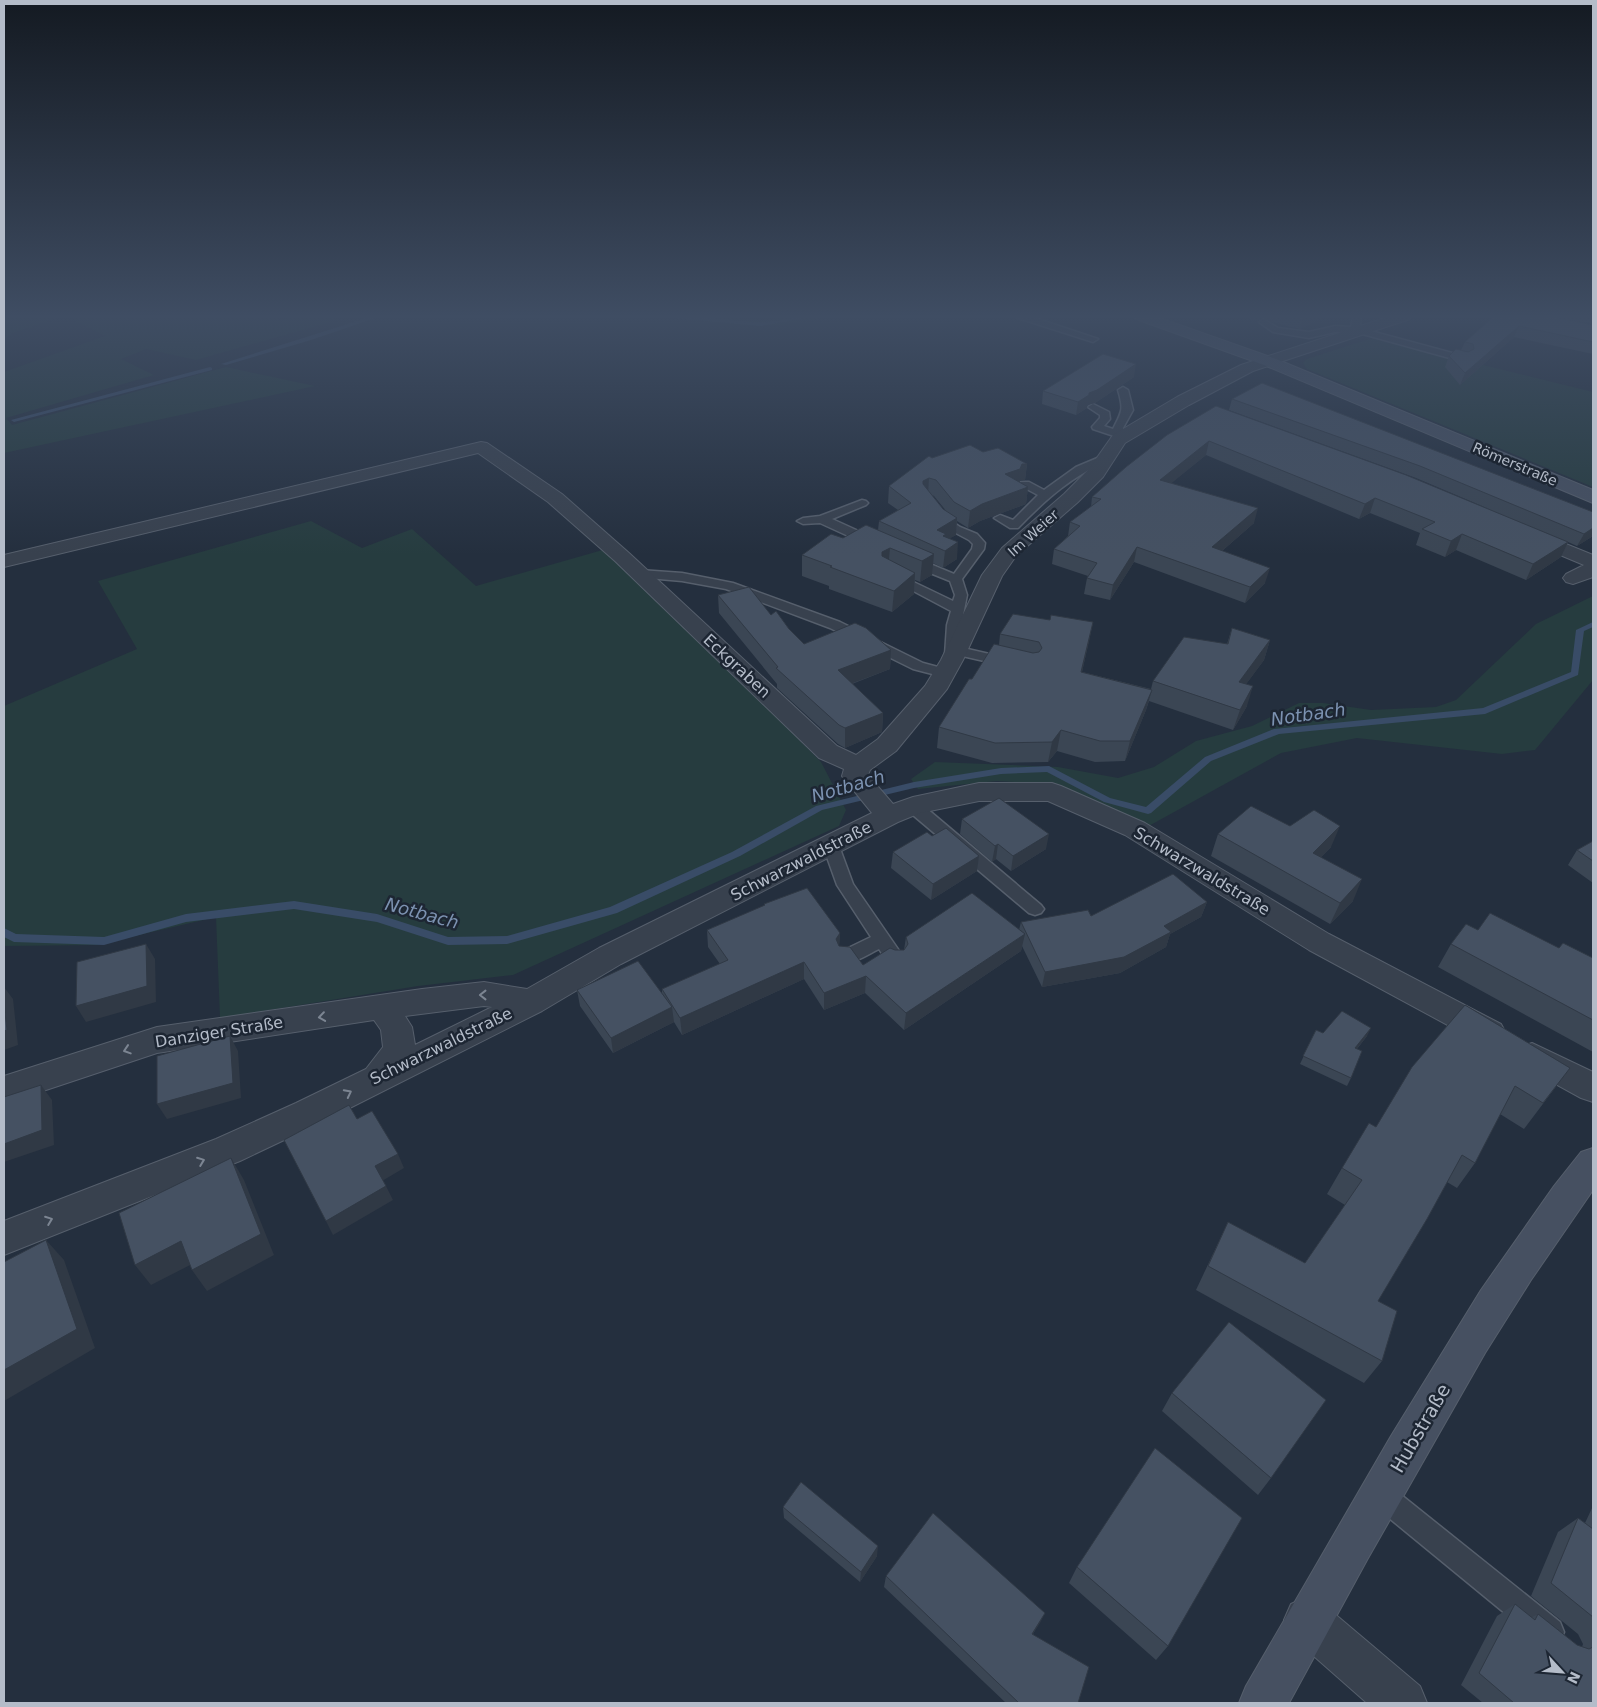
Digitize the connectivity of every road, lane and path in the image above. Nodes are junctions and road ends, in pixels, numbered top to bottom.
1 (1125, 396) edge
2 (1193, 396) edge
3 (1351, 396) edge
4 (1183, 401) junction
5 (1093, 407) edge
6 (1210, 411) edge
7 (1119, 437) junction
8 (1107, 457) junction
9 (1025, 484) edge
10 (1044, 494) junction
11 (1593, 497) edge
12 (862, 504) dead end
13 (933, 506) edge
14 (1000, 518) edge
15 (822, 519) junction
16 (802, 521) dead end
17 (1514, 529) edge
18 (884, 548) edge
19 (901, 556) edge
20 (4, 561) edge
21 (1593, 562) edge
22 (1593, 569) edge
23 (640, 574) junction
24 (888, 575) edge
25 (1573, 578) dead end
26 (956, 579) junction
27 (957, 610) junction
28 (951, 661) junction
29 (1021, 665) edge
30 (857, 771) junction
31 (893, 809) junction
32 (831, 846) junction
33 (1035, 909) dead end
34 (882, 940) junction
35 (846, 957) edge
36 (896, 960) edge
37 (531, 1002) junction
38 (382, 1008) junction
39 (375, 1078) junction
40 (1593, 1088) edge
41 (4, 1090) edge
42 (1593, 1163) edge
43 (4, 1238) edge
44 (1381, 1495) junction
45 (1307, 1620) junction
46 (1567, 1645) edge
47 (1263, 1703) edge
48 (1403, 1703) edge

1 - 7 lane
2 - 4 street, Im Weier
3 - 11 main road, Römerstraße
4 - 6 street
4 - 7 street, Im Weier
5 - 7 lane
7 - 8 street, Im Weier
8 - 10 lane
8 - 28 street, Im Weier
9 - 10 lane
10 - 14 lane
12 - 15 lane
13 - 26 lane
15 - 16 lane
15 - 18 lane
17 - 21 street
19 - 26 lane
20 - 23 street, Eckgraben
22 - 25 street
23 - 28 lane
23 - 30 street, Eckgraben
24 - 27 lane
26 - 27 lane
27 - 28 lane
28 - 29 lane
28 - 30 street, Im Weier
30 - 31 street
31 - 32 street, Schwarzwaldstraße
31 - 33 lane
31 - 40 street, Schwarzwaldstraße
32 - 34 lane
32 - 37 street, Schwarzwaldstraße
34 - 35 lane
34 - 36 lane
37 -> 38 street, Danziger Straße
37 - 39 street, Schwarzwaldstraße
38 - 39 street
38 -> 41 street, Danziger Straße
43 -> 39 street, Schwarzwaldstraße
42 - 44 main road, Hubstraße
44 - 45 main road, Hubstraße
44 - 46 lane
45 - 47 main road, Hubstraße
45 - 48 street

